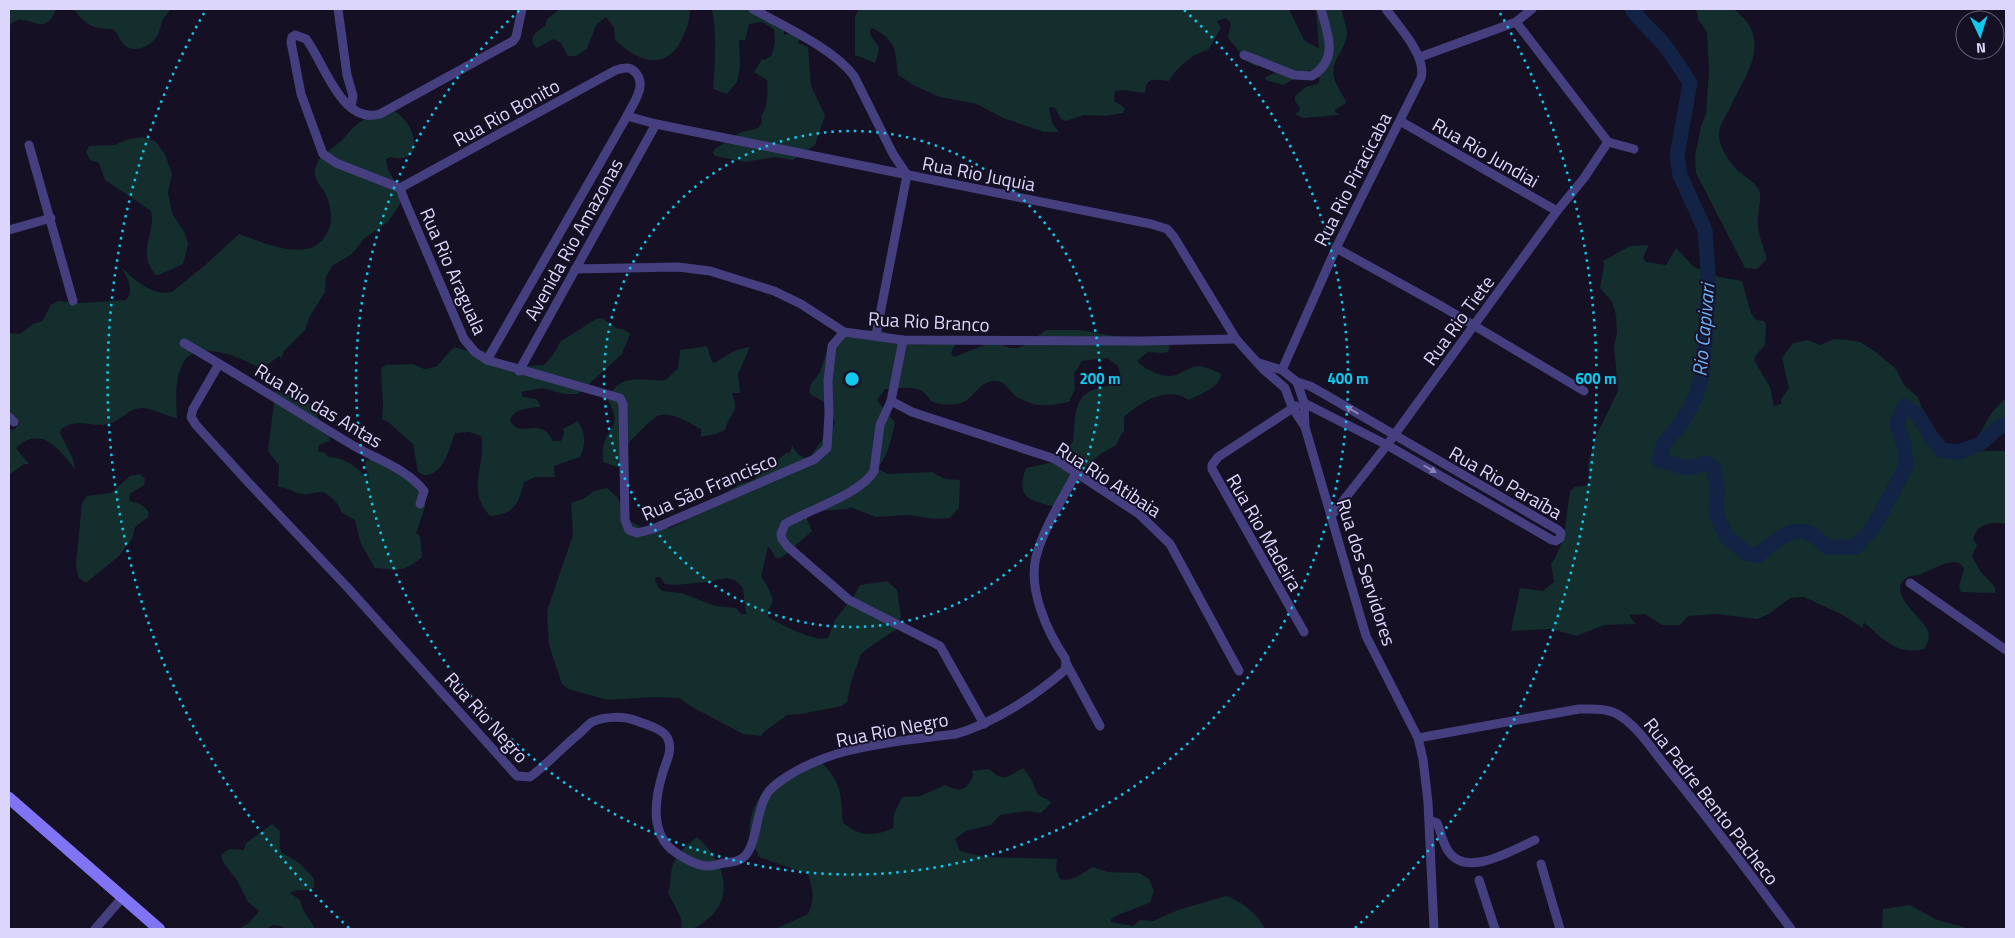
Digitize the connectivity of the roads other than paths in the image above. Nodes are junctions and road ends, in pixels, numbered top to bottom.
1 (338, 9) edge
2 (522, 9) edge
3 (753, 9) edge
4 (1322, 9) edge
5 (1386, 9) edge
6 (1532, 9) edge
7 (1516, 22) junction
8 (1244, 55) dead end
9 (1420, 57) junction
10 (351, 106) junction
11 (627, 116) junction
12 (1400, 121) junction
13 (656, 124) junction
14 (1608, 142) junction
15 (29, 145) dead end
16 (1634, 148) dead end
17 (907, 175) junction
18 (400, 188) junction
19 (1557, 211) junction
20 (51, 218) junction
21 (9, 230) edge
22 (1336, 248) junction
23 (575, 269) junction
24 (73, 300) dead end
25 (1475, 326) junction
26 (844, 332) junction
27 (876, 335) junction
28 (1236, 339) junction
29 (902, 340) junction
30 (184, 343) dead end
31 (487, 360) junction
32 (1257, 362) junction
33 (219, 364) junction
34 (1282, 370) junction
35 (519, 371) junction
36 (1297, 382) junction
37 (1285, 388) junction
38 (1584, 391) dead end
39 (891, 401) junction
40 (1304, 403) junction
41 (1292, 407) junction
42 (1305, 427) junction
43 (1394, 436) junction
44 (1388, 445) junction
45 (1076, 473) junction
46 (420, 504) dead end
47 (1332, 515) junction
48 (1910, 584) dead end
49 (1304, 632) dead end
50 (2006, 650) edge
51 (1066, 663) junction
52 (1239, 671) dead end
53 (984, 724) junction
54 (1100, 726) dead end
55 (1418, 738) junction
56 (9, 798) edge
57 (1429, 820) junction
58 (1535, 840) dead end
59 (1541, 864) dead end
60 (1480, 880) dead end
61 (122, 898) junction
62 (95, 929) edge
63 (158, 929) edge
64 (1434, 929) edge
65 (1495, 929) edge
66 (1560, 929) edge
67 (1791, 929) edge

1 - 10 street
2 - 10 street
3 - 17 street
4 - 8 street
5 - 9 street
6 - 7 street
7 - 9 street
7 - 14 street
9 - 12 street, Rua Rio Piracicaba
10 - 18 street
11 - 13 street, Rua Rio Juquia
11 - 18 street, Rua Rio Bonito
11 - 31 street, Avenida Rio Amazonas
12 - 19 street, Rua Rio Jundiai
12 - 22 street, Rua Rio Piracicaba
13 - 17 street, Rua Rio Juquia
13 - 23 street, Avenida Rio Amazonas
14 - 16 street
14 - 19 street, Rua Rio Tiete
15 - 20 street
17 - 27 street
17 - 28 street, Rua Rio Juquia
18 - 31 street, Rua Rio Araguala
19 - 25 street, Rua Rio Tiete
20 - 21 street
20 - 24 street
22 - 25 street
22 - 34 street, Rua Rio Piracicaba
23 - 26 street, Rua Rio Branco
23 - 35 street, Avenida Rio Amazonas
25 - 38 street
25 - 43 street, Rua Rio Tiete
26 - 27 street, Rua Rio Branco
26 - 35 street, Rua São Francisco
27 - 29 street, Rua Rio Branco
28 - 29 street, Rua Rio Branco
28 - 32 street, Rua Rio Juquia
29 - 39 street
30 - 33 street, Rua Rio das Antas
31 - 35 street, Rua São Francisco
32 - 34 street, Rua Rio Juquia
32 - 37 street, Rua Rio Juquia
33 - 46 street, Rua Rio das Antas
33 - 53 street, Rua Rio Negro
34 - 36 street, Rua Rio Paraíba
36 - 37 street
36 - 40 street, Rua dos Servidores
43 -> 36 street, Rua Rio Paraíba
37 - 41 street, Rua dos Servidores
39 - 45 street, Rua Rio Atibaia
39 - 53 street
40 - 41 street, Rua Rio Madeira
40 - 42 street, Rua dos Servidores
40 - 44 street, Rua Rio Paraíba
41 - 42 street, Rua dos Servidores
41 - 49 street, Rua Rio Madeira
42 - 47 street, Rua dos Servidores
43 - 44 street, Rua Rio Tiete
44 -> 43 street, Rua Rio Paraíba
44 - 47 street, Rua Rio Tiete
45 - 51 street
45 - 52 street, Rua Rio Atibaia
47 - 55 street, Rua dos Servidores
48 - 50 street
51 - 53 street, Rua Rio Negro
51 - 54 street
55 - 57 street, Rua dos Servidores
55 - 67 street, Rua Padre Bento Pacheco
56 - 61 main road
57 - 58 street
57 - 64 street, Rua dos Servidores
59 - 66 street
60 - 65 street
61 - 62 street
61 - 63 main road

